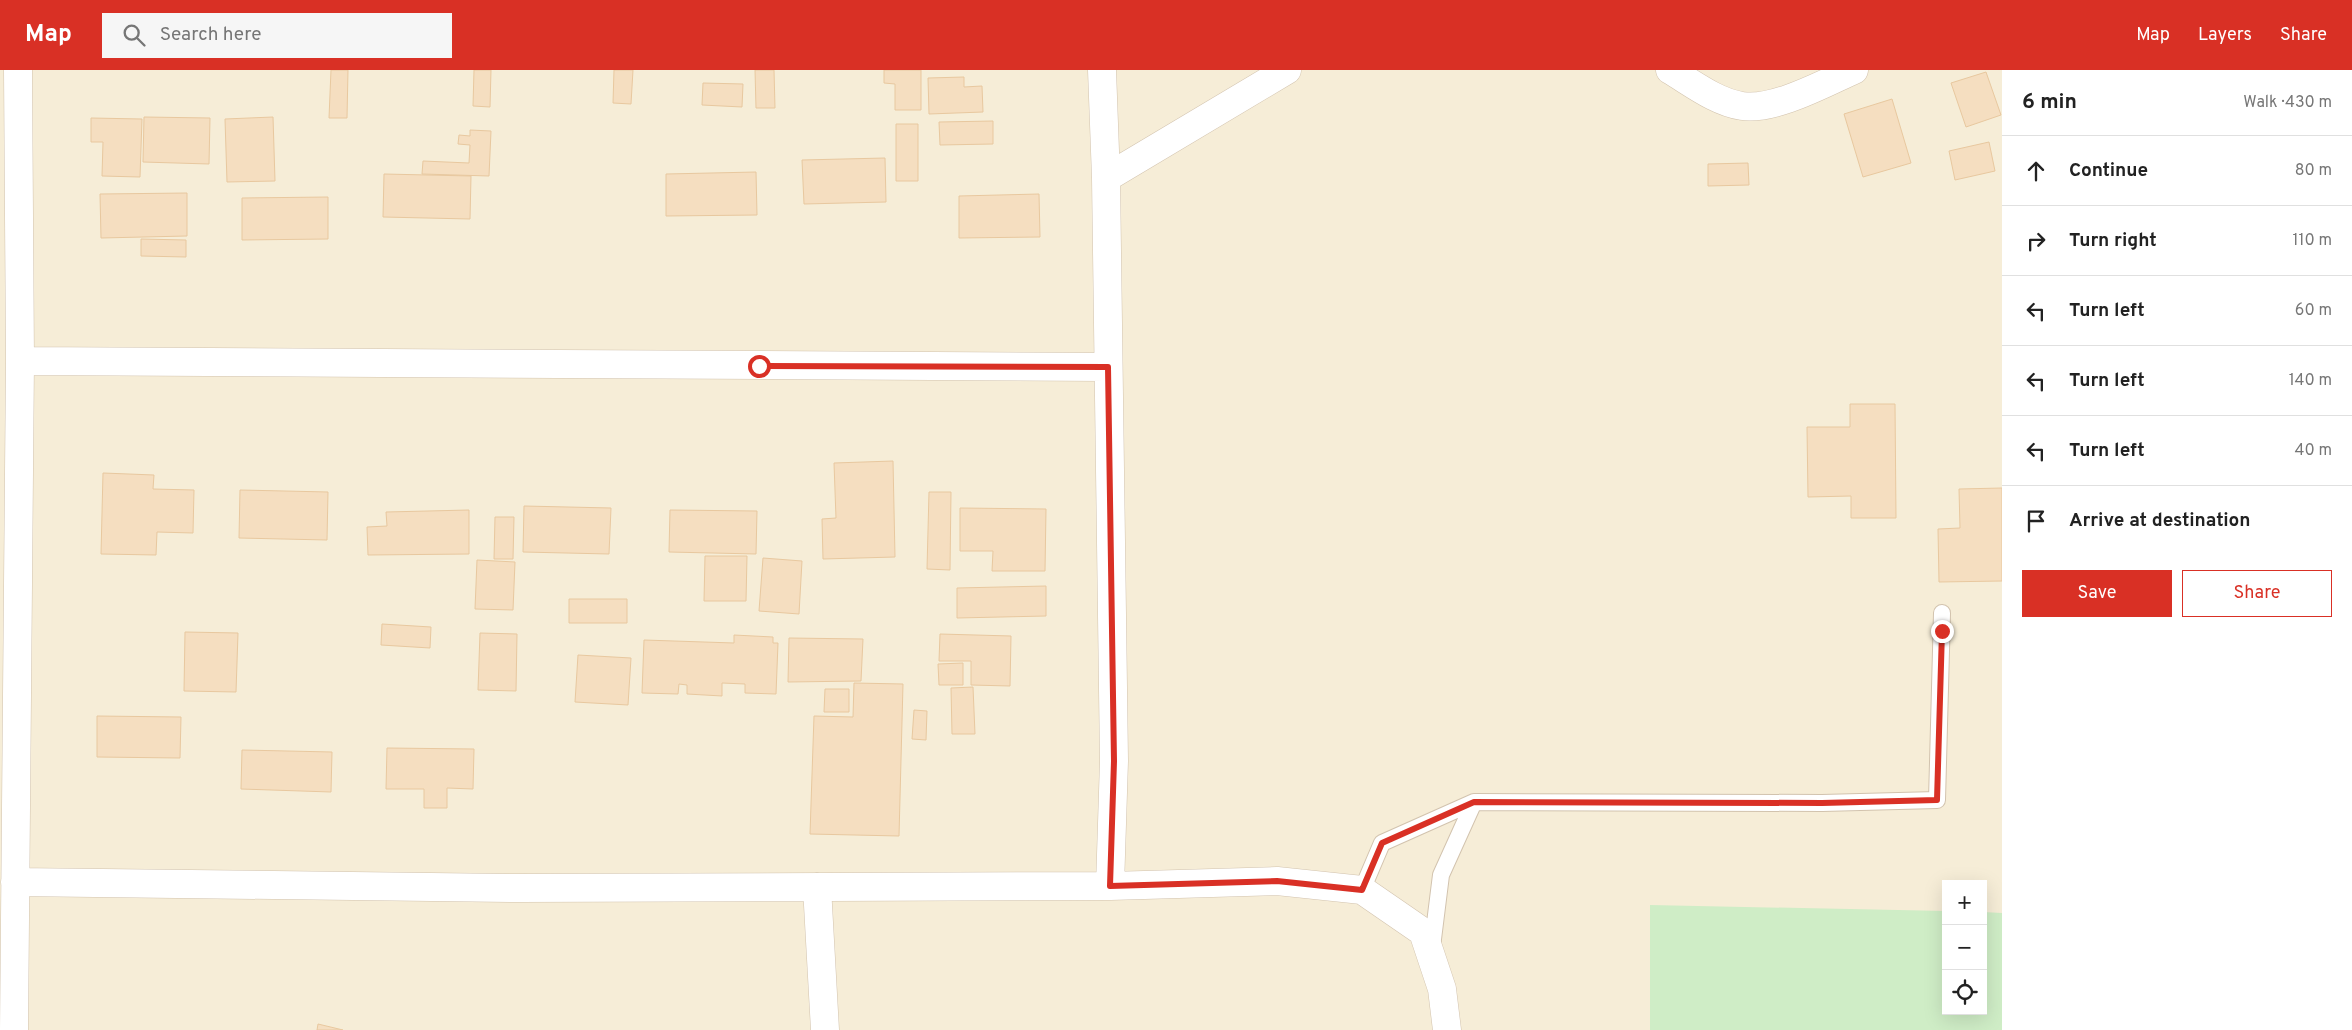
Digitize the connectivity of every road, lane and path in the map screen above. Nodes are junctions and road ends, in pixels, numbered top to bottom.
1 (18, 70) edge
2 (1102, 70) edge
3 (1287, 70) edge
4 (1670, 70) edge
5 (1854, 70) edge
6 (1106, 178) junction
7 (20, 361) junction
8 (1108, 367) junction
9 (1942, 612) dead end
10 (1474, 802) junction
11 (15, 882) junction
12 (1110, 886) junction
13 (817, 887) junction
14 (1362, 890) junction
15 (1431, 954) junction
16 (14, 1030) edge
17 (826, 1030) edge
18 (1447, 1030) edge

1 - 7 street
2 - 6 street
3 - 6 street
4 - 5 street
6 - 8 street
7 - 8 street
7 - 11 street
8 - 12 street
9 - 10 lane
10 - 14 lane
10 - 15 lane
11 - 13 street
11 - 16 street
12 - 13 street
12 - 14 street
13 - 17 street
14 - 15 street
15 - 18 street

